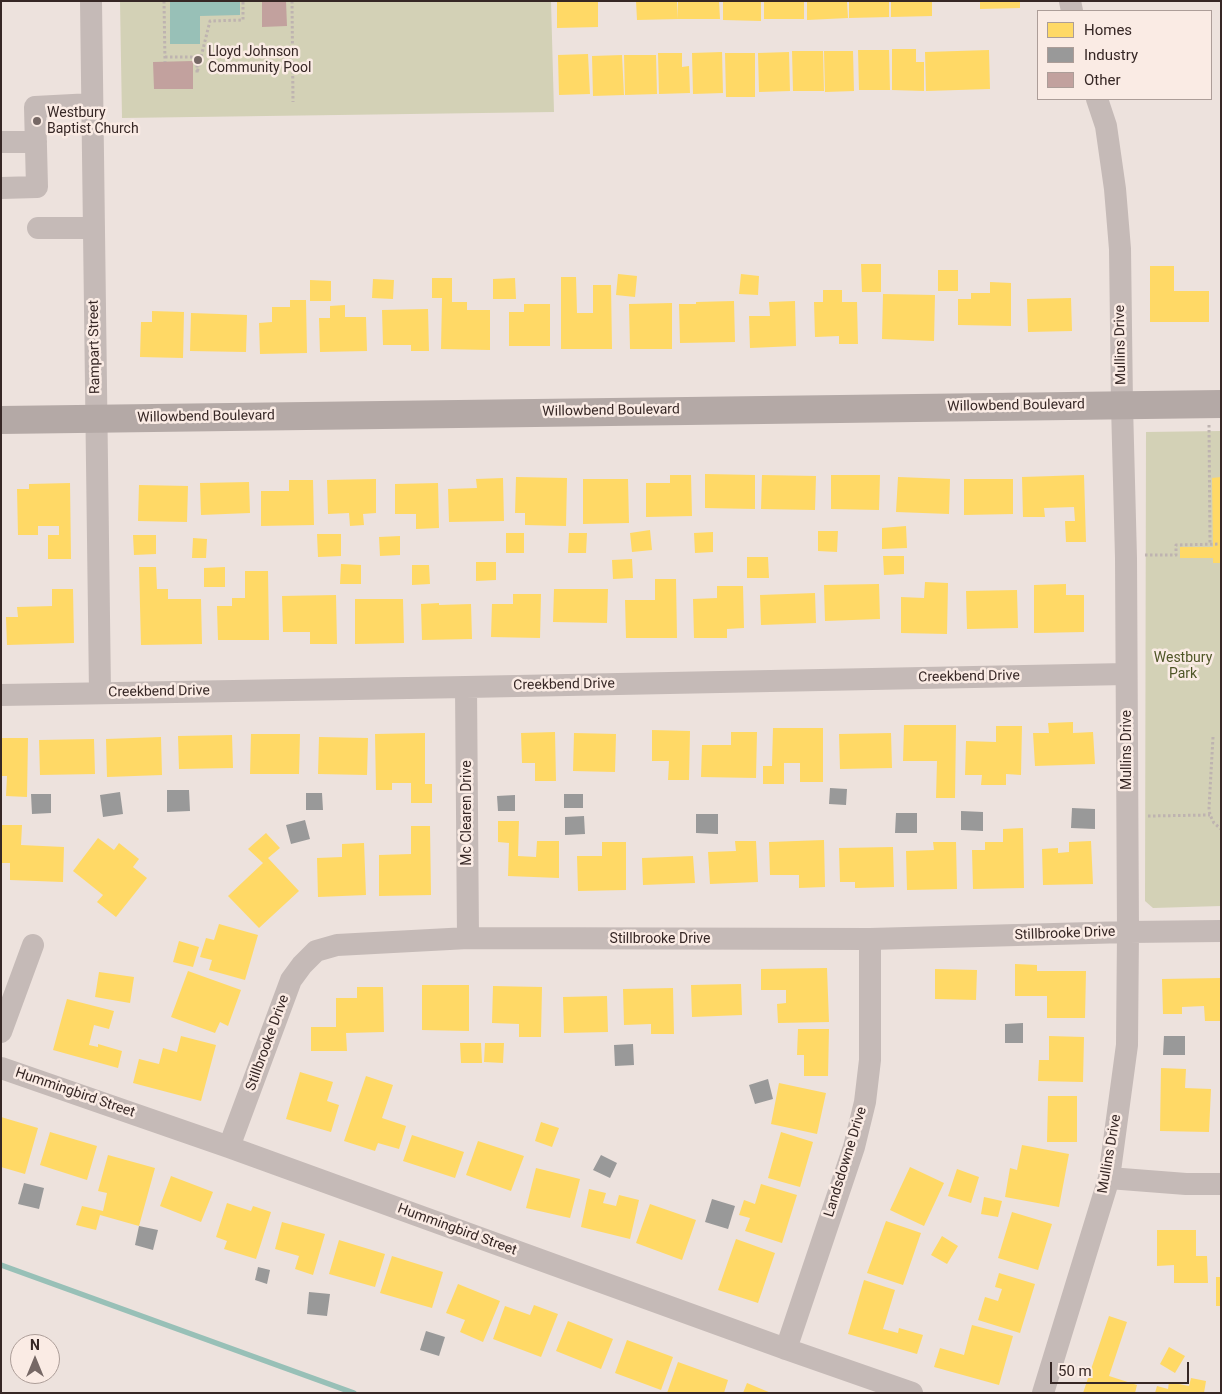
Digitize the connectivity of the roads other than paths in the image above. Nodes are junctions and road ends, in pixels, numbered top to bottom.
1 (91, 1) edge
2 (1097, 100) edge
3 (92, 104) junction
4 (1, 142) edge
5 (36, 142) junction
6 (1, 188) edge
7 (38, 228) dead end
8 (94, 228) junction
9 (1122, 405) junction
10 (1215, 414) edge
11 (96, 418) junction
12 (1, 420) edge
13 (1126, 674) junction
14 (466, 687) junction
15 (100, 693) junction
16 (1, 695) edge
17 (1221, 931) edge
18 (1128, 932) junction
19 (468, 938) junction
20 (870, 939) junction
21 (33, 945) dead end
22 (1, 1032) edge
23 (1, 1068) edge
24 (229, 1147) junction
25 (1109, 1178) junction
26 (1221, 1184) edge
27 (786, 1349) junction
28 (912, 1393) edge
29 (1043, 1393) edge

1 - 3 street, Rampart Street
2 - 9 street, Mullins Drive
3 - 5 street
3 - 8 street, Rampart Street
4 - 5 street
5 - 6 street
7 - 8 street
8 - 11 street, Rampart Street
9 - 10 main road, Willowbend Boulevard
9 - 11 main road, Willowbend Boulevard
9 - 13 street, Mullins Drive
11 - 12 main road, Willowbend Boulevard
11 - 15 street, Rampart Street
13 - 14 street, Creekbend Drive
13 - 18 street, Mullins Drive
14 - 15 street, Creekbend Drive
14 - 19 street, Mc Clearen Drive
15 - 16 street, Creekbend Drive
17 - 18 street, Stillbrooke Drive
18 - 20 street, Stillbrooke Drive
18 - 25 street, Mullins Drive
19 - 20 street, Stillbrooke Drive
19 - 24 street, Stillbrooke Drive
20 - 27 street, Landsdowne Drive
21 - 22 street
23 - 24 street, Hummingbird Street
24 - 27 street, Hummingbird Street
25 - 26 street
25 - 29 street, Mullins Drive
27 - 28 street, Hummingbird Street

